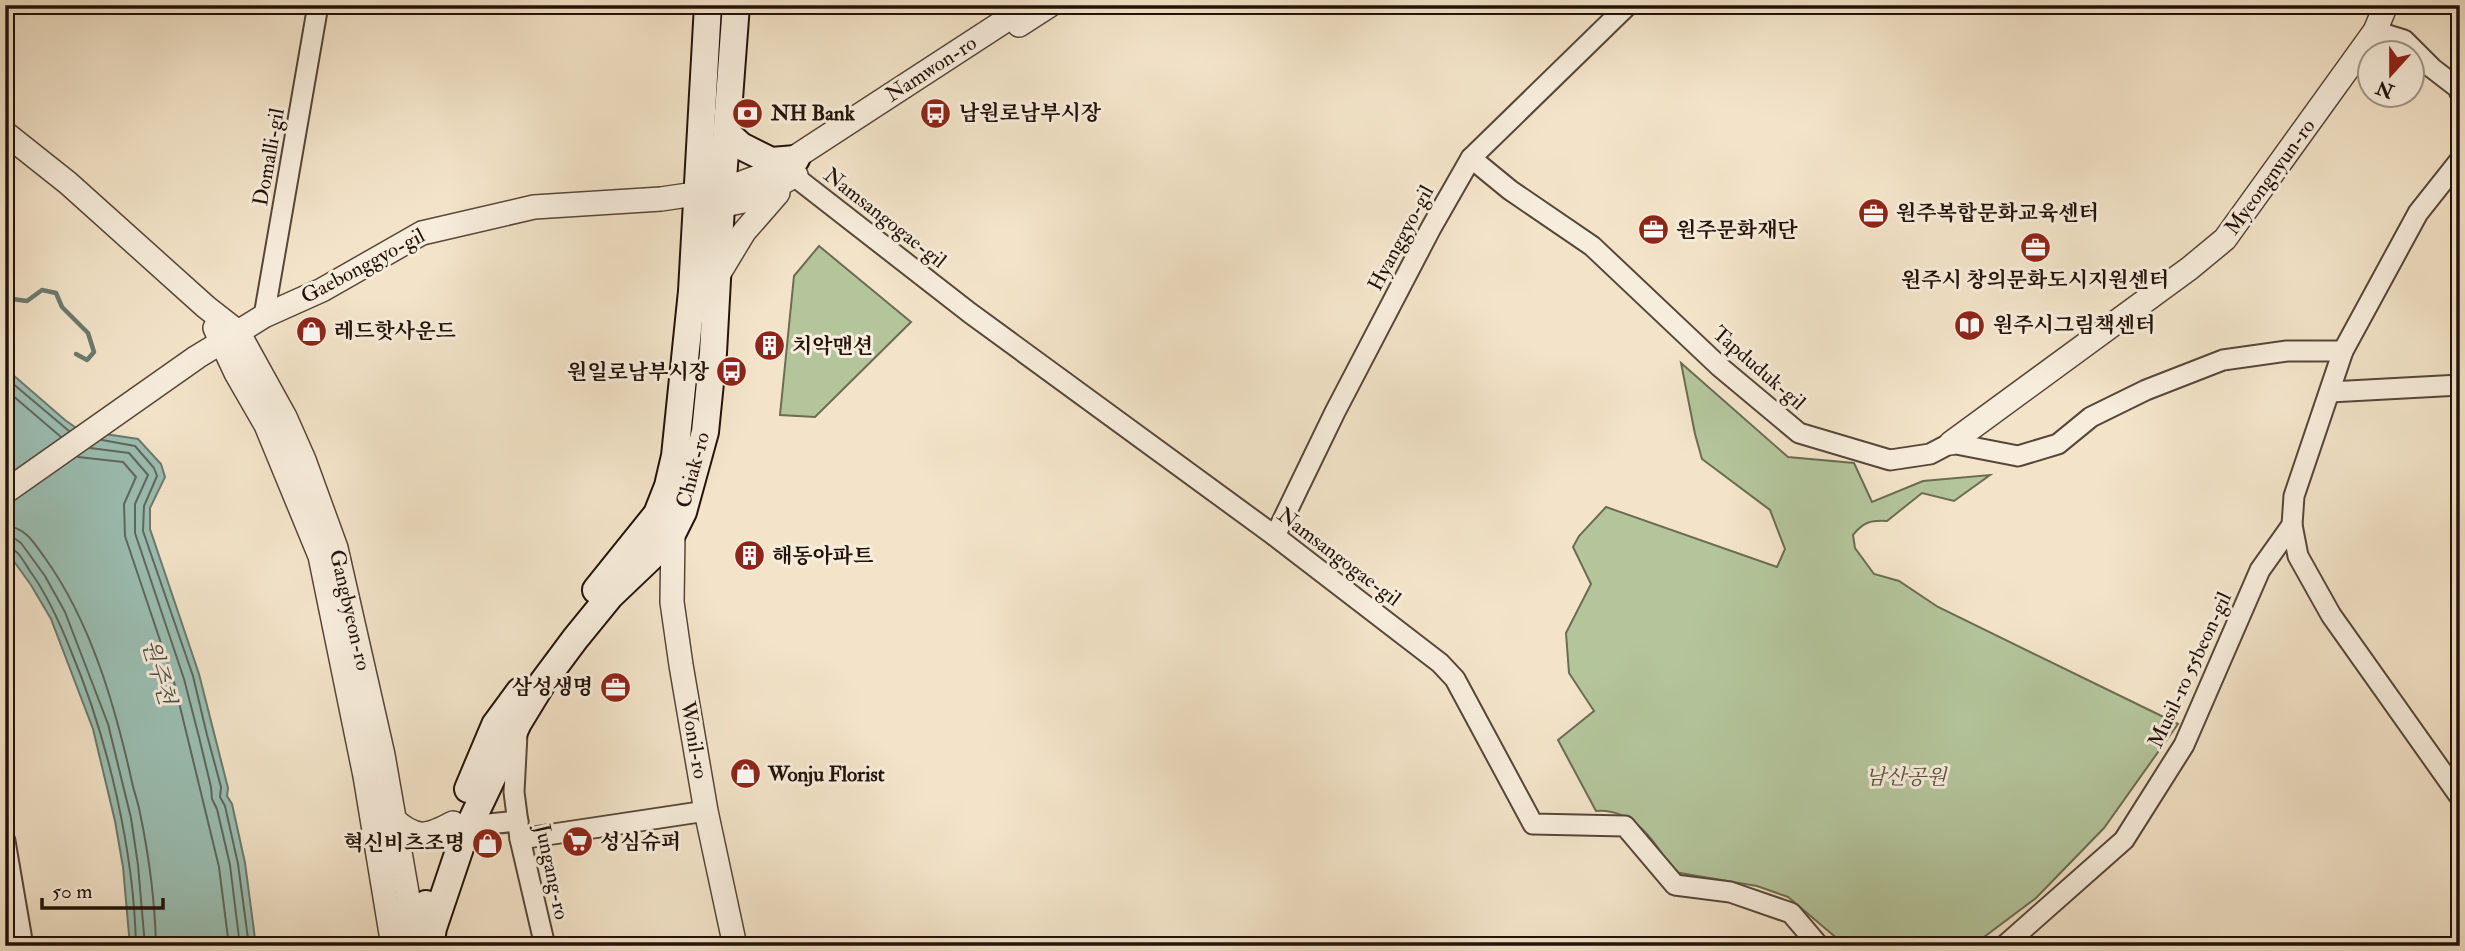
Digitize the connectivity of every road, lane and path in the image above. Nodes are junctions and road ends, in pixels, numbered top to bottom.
1 (318, 5) edge
2 (708, 5) edge
3 (736, 5) edge
4 (1029, 5) edge
5 (1050, 5) edge
6 (1628, 5) edge
7 (2386, 5) edge
8 (2375, 31) junction
9 (2460, 93) edge
10 (727, 132) junction
11 (5, 133) edge
12 (1471, 158) junction
13 (2459, 158) edge
14 (795, 168) junction
15 (710, 200) junction
16 (718, 275) junction
17 (264, 316) junction
18 (230, 337) junction
19 (2343, 351) junction
20 (2460, 385) edge
21 (2330, 392) junction
22 (1951, 443) junction
23 (5, 492) edge
24 (2291, 525) junction
25 (673, 532) junction
26 (1275, 537) junction
27 (518, 723) junction
28 (2460, 797) edge
29 (706, 811) junction
30 (393, 819) junction
31 (461, 825) junction
32 (519, 830) junction
33 (6, 852) edge
34 (412, 944) edge
35 (23, 946) edge
36 (545, 946) edge
37 (735, 946) edge
38 (1819, 946) edge
39 (2004, 946) edge

1 - 17 street, Domalli-gil
2 - 15 main road, Chiak-ro
3 - 10 main road, Chiak-ro
4 - 14 street, Namwon-ro
5 - 14 street, Namwon-ro
6 - 12 street, Hyanggyo-gil
7 - 8 street, Myeongnyun-ro
8 - 9 street
8 - 22 street, Myeongnyun-ro
10 - 14 main road
10 - 15 main road, Chiak-ro
11 - 18 street, Gangbyeon-ro
12 - 22 street, Tapduduk-gil
12 - 26 street, Hyanggyo-gil
13 - 19 street
14 - 15 street, Namwon-ro
14 - 16 street
14 - 26 street, Namsangogae-gil
15 - 16 main road, Chiak-ro
15 - 17 street, Gaebonggyo-gil
15 - 31 main road, Chiak-ro
16 - 25 main road, Chiak-ro
17 - 18 street, Gaebonggyo-gil
18 - 23 street, Gaebonggyo-gil
18 - 30 street, Gangbyeon-ro
18 - 34 street, Gangbyeon-ro
19 - 21 street
19 - 22 street
20 - 21 street
21 - 24 street
24 - 28 street
24 - 39 street, Musil-ro 55beon-gil
25 - 27 main road, Chiak-ro
25 - 29 street, Wonil-ro
26 - 38 street, Namsangogae-gil
27 - 31 main road, Chiak-ro
27 - 32 street, Jungang-ro
29 - 32 street
29 - 37 street, Wonil-ro
30 - 31 street
30 - 34 street, Gangbyeon-ro
31 - 32 street
31 - 34 main road, Chiak-ro
32 - 36 street, Jungang-ro
33 - 35 street

